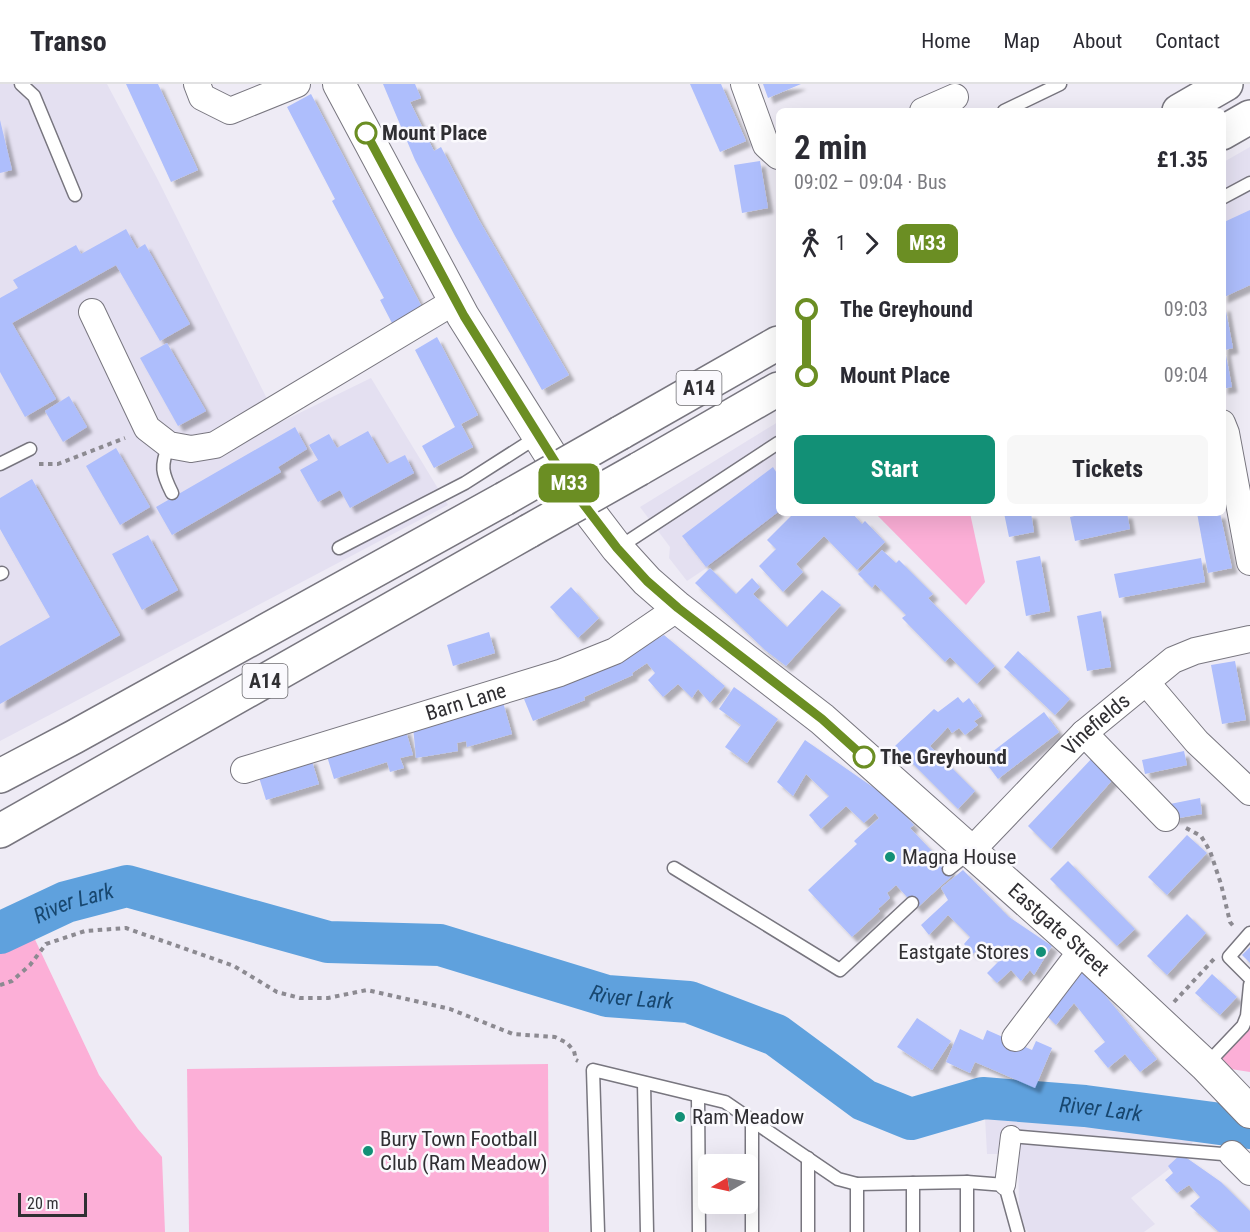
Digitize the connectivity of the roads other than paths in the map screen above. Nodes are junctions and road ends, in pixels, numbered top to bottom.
1 (21, 84) edge
2 (197, 84) edge
3 (297, 84) edge
4 (339, 84) edge
5 (744, 84) edge
6 (1060, 84) edge
7 (1226, 84) edge
8 (955, 97) dead end
9 (930, 108) edge
10 (1010, 108) edge
11 (1184, 108) edge
12 (1250, 117) edge
13 (1226, 131) edge
14 (776, 154) edge
15 (1250, 183) edge
16 (75, 195) dead end
17 (1226, 196) edge
18 (455, 302) junction
19 (92, 312) dead end
20 (776, 344) edge
21 (776, 390) edge
22 (540, 435) junction
23 (1226, 443) edge
24 (776, 444) edge
25 (169, 445) junction
26 (30, 449) dead end
27 (0, 464) edge
28 (172, 493) dead end
29 (339, 548) dead end
30 (617, 548) junction
31 (1250, 562) edge
32 (678, 608) junction
33 (1250, 639) edge
34 (1146, 682) junction
35 (1084, 733) junction
36 (244, 770) dead end
37 (0, 776) edge
38 (1250, 792) edge
39 (1166, 818) road end
40 (0, 831) edge
41 (960, 860) junction
42 (674, 868) dead end
43 (912, 903) dead end
44 (1245, 933) edge
45 (1082, 950) junction
46 (1250, 978) edge
47 (1250, 986) edge
48 (1015, 1038) dead end
49 (1205, 1065) junction
50 (644, 1083) junction
51 (698, 1096) junction
52 (1241, 1103) edge
53 (752, 1120) junction
54 (1011, 1136) joint
55 (1241, 1156) edge
56 (808, 1158) junction
57 (1250, 1172) edge
58 (967, 1182) junction
59 (912, 1183) junction
60 (857, 1184) junction
61 (1005, 1185) junction
62 (598, 1232) edge
63 (646, 1232) edge
64 (699, 1232) edge
65 (752, 1232) edge
66 (808, 1232) edge
67 (857, 1232) edge
68 (913, 1232) edge
69 (967, 1232) edge
70 (1018, 1232) edge

1 - 16 lane
2 - 3 street
4 - 18 street, Eastgate Street
5 - 14 street
6 - 10 lane
7 - 11 highway
8 - 9 street
12 - 13 highway
15 - 17 lane
18 - 22 street, Eastgate Street
18 - 25 street
19 - 25 street
20 - 37 highway, A14, bridge
21 - 40 highway, A14, bridge
22 - 29 lane
22 - 30 street, Eastgate Street
23 - 31 street
24 - 30 lane
25 - 28 lane
26 - 27 lane
30 - 32 street, Eastgate Street
32 - 36 street, Barn Lane
32 - 41 street, Eastgate Street
33 - 34 street, Vinefields
34 - 35 street, Vinefields
34 - 38 street
35 - 39 street
35 - 41 street, Vinefields
41 - 45 street, Eastgate Street
42 - 43 lane
44 - 46 lane
45 - 48 street
45 - 49 street, Eastgate Street
47 - 49 lane
49 - 52 street, Eastgate Street
50 - 51 lane
50 - 62 lane
50 - 63 lane
51 - 53 lane
51 - 64 lane
53 - 56 lane
53 - 65 lane
54 - 55 lane
54 - 61 street
55 - 57 street
56 - 60 lane
56 - 66 lane
58 - 59 lane
58 - 61 lane
58 - 69 lane
59 - 60 lane
59 - 68 lane
60 - 67 lane
61 - 70 lane

